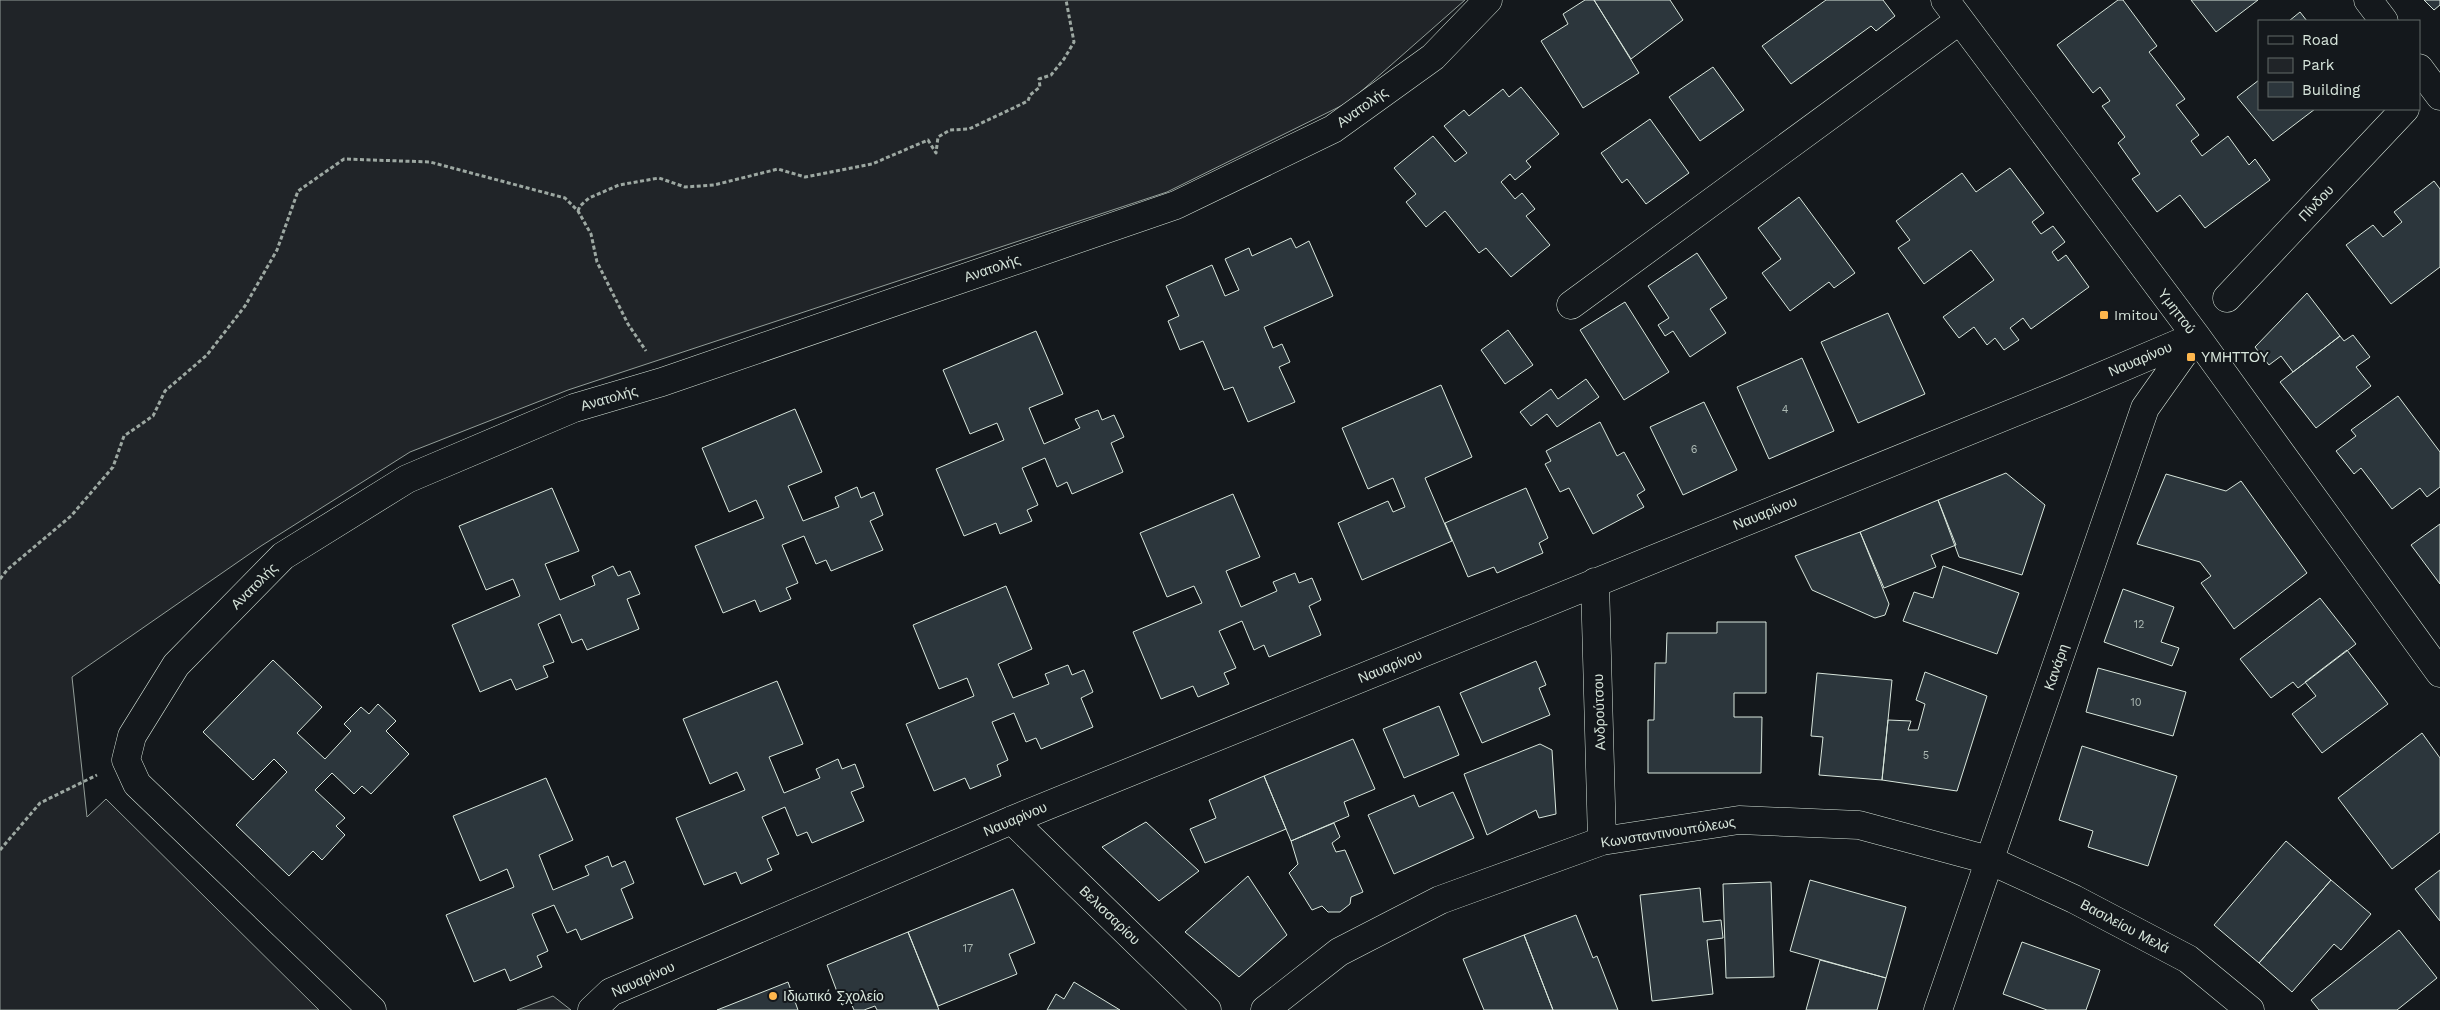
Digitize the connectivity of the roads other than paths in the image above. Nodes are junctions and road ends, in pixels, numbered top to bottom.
1 (1488, 0) edge
2 (2368, 0) edge
3 (1952, 10) edge
4 (2383, 20) edge
5 (2404, 110) edge
6 (2227, 298) dead end
7 (1571, 306) dead end
8 (2196, 336) junction
9 (1595, 582) junction
10 (2440, 673) edge
11 (1012, 820) junction
12 (1602, 841) junction
13 (1989, 860) junction
14 (372, 1010) edge
15 (592, 1010) edge
16 (1207, 1010) edge
17 (1265, 1010) edge
18 (1938, 1010) edge
19 (2250, 1010) edge

1 - 14 street, Ανατολής
2 - 4 street
3 - 7 street
3 - 8 street, Υμηττού
5 - 6 street, Πίνδου
8 - 9 street, Ναυαρίνου
8 - 10 street, Υμηττού
8 - 13 street, Κανάρη
9 - 11 street, Ναυαρίνου
9 - 12 street, Ανδρούτσου
11 - 15 street, Ναυαρίνου
11 - 16 street, Βελισσαρίου
12 - 13 street, Κωνσταντινουπόλεως
12 - 17 street, Κωνσταντινουπόλεως
13 - 18 street, Κανάρη
13 - 19 street, Βασιλείου Μελά

